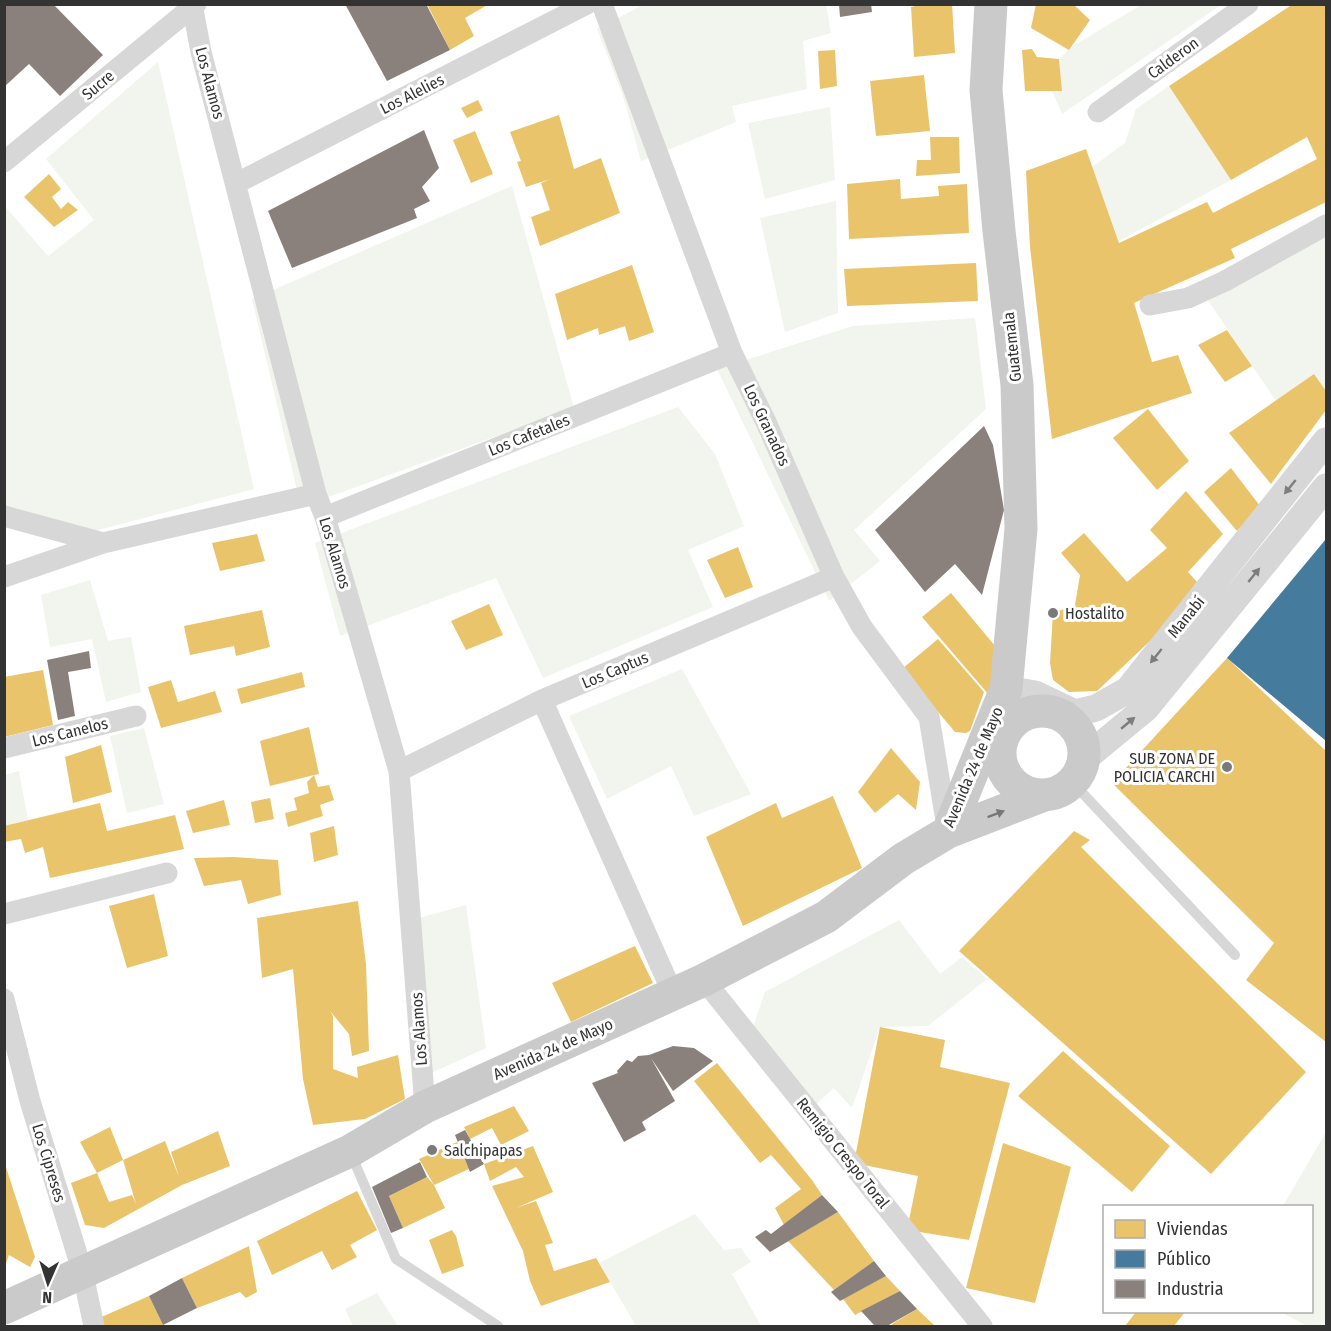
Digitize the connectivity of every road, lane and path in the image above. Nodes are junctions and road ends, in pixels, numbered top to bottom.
1 (586, 4) edge
2 (602, 4) edge
3 (991, 4) edge
4 (1248, 4) edge
5 (192, 5) edge
6 (1098, 112) dead end
7 (4, 162) edge
8 (237, 183) junction
9 (1326, 225) edge
10 (1150, 305) dead end
11 (732, 352) junction
12 (1326, 441) edge
13 (1326, 487) edge
14 (316, 494) junction
15 (4, 516) edge
16 (325, 517) junction
17 (102, 543) junction
18 (4, 577) edge
19 (834, 577) junction
20 (1006, 689) junction
21 (542, 700) junction
22 (136, 716) dead end
23 (4, 748) edge
24 (399, 771) junction
25 (1066, 779) junction
26 (948, 832) junction
27 (167, 873) dead end
28 (4, 914) edge
29 (1235, 955) dead end
30 (704, 980) junction
31 (673, 994) junction
32 (4, 999) edge
33 (425, 1107) junction
34 (350, 1151) junction
35 (82, 1270) junction
36 (4, 1308) edge
37 (94, 1326) edge
38 (498, 1326) edge
39 (982, 1326) edge

1 - 8 street, Los Alelies
2 - 11 street, Los Granados
3 - 20 main road, Guatemala
4 - 6 street, Calderon
5 - 7 street, Sucre
5 - 8 street, Los Alamos
8 - 14 street, Los Alamos
9 - 10 street
11 - 16 street, Los Cafetales
11 - 19 street, Los Granados
12 -> 20 street, Manabí
25 -> 13 street, Manabí
14 - 16 street, Los Alamos
14 - 17 street
15 - 17 street
16 - 24 street, Los Alamos
17 - 18 street
19 - 21 street, Los Captus
19 - 26 street, Los Granados
20 - 26 main road, Avenida 24 de Mayo
21 - 24 street, Los Captus
21 - 31 street
22 - 23 street, Los Canelos
24 - 33 street, Los Alamos
26 -> 25 main road
25 - 29 lane
26 - 30 main road, Avenida 24 de Mayo
27 - 28 street
30 - 31 main road, Avenida 24 de Mayo
30 - 39 street, Remigio Crespo Toral
31 - 33 main road, Avenida 24 de Mayo
32 - 35 street, Los Cipreses
33 - 34 main road, Avenida 24 de Mayo
34 - 35 main road, Avenida 24 de Mayo
34 - 38 lane
35 - 36 main road, Avenida 24 de Mayo
35 - 37 street, Los Cipreses

